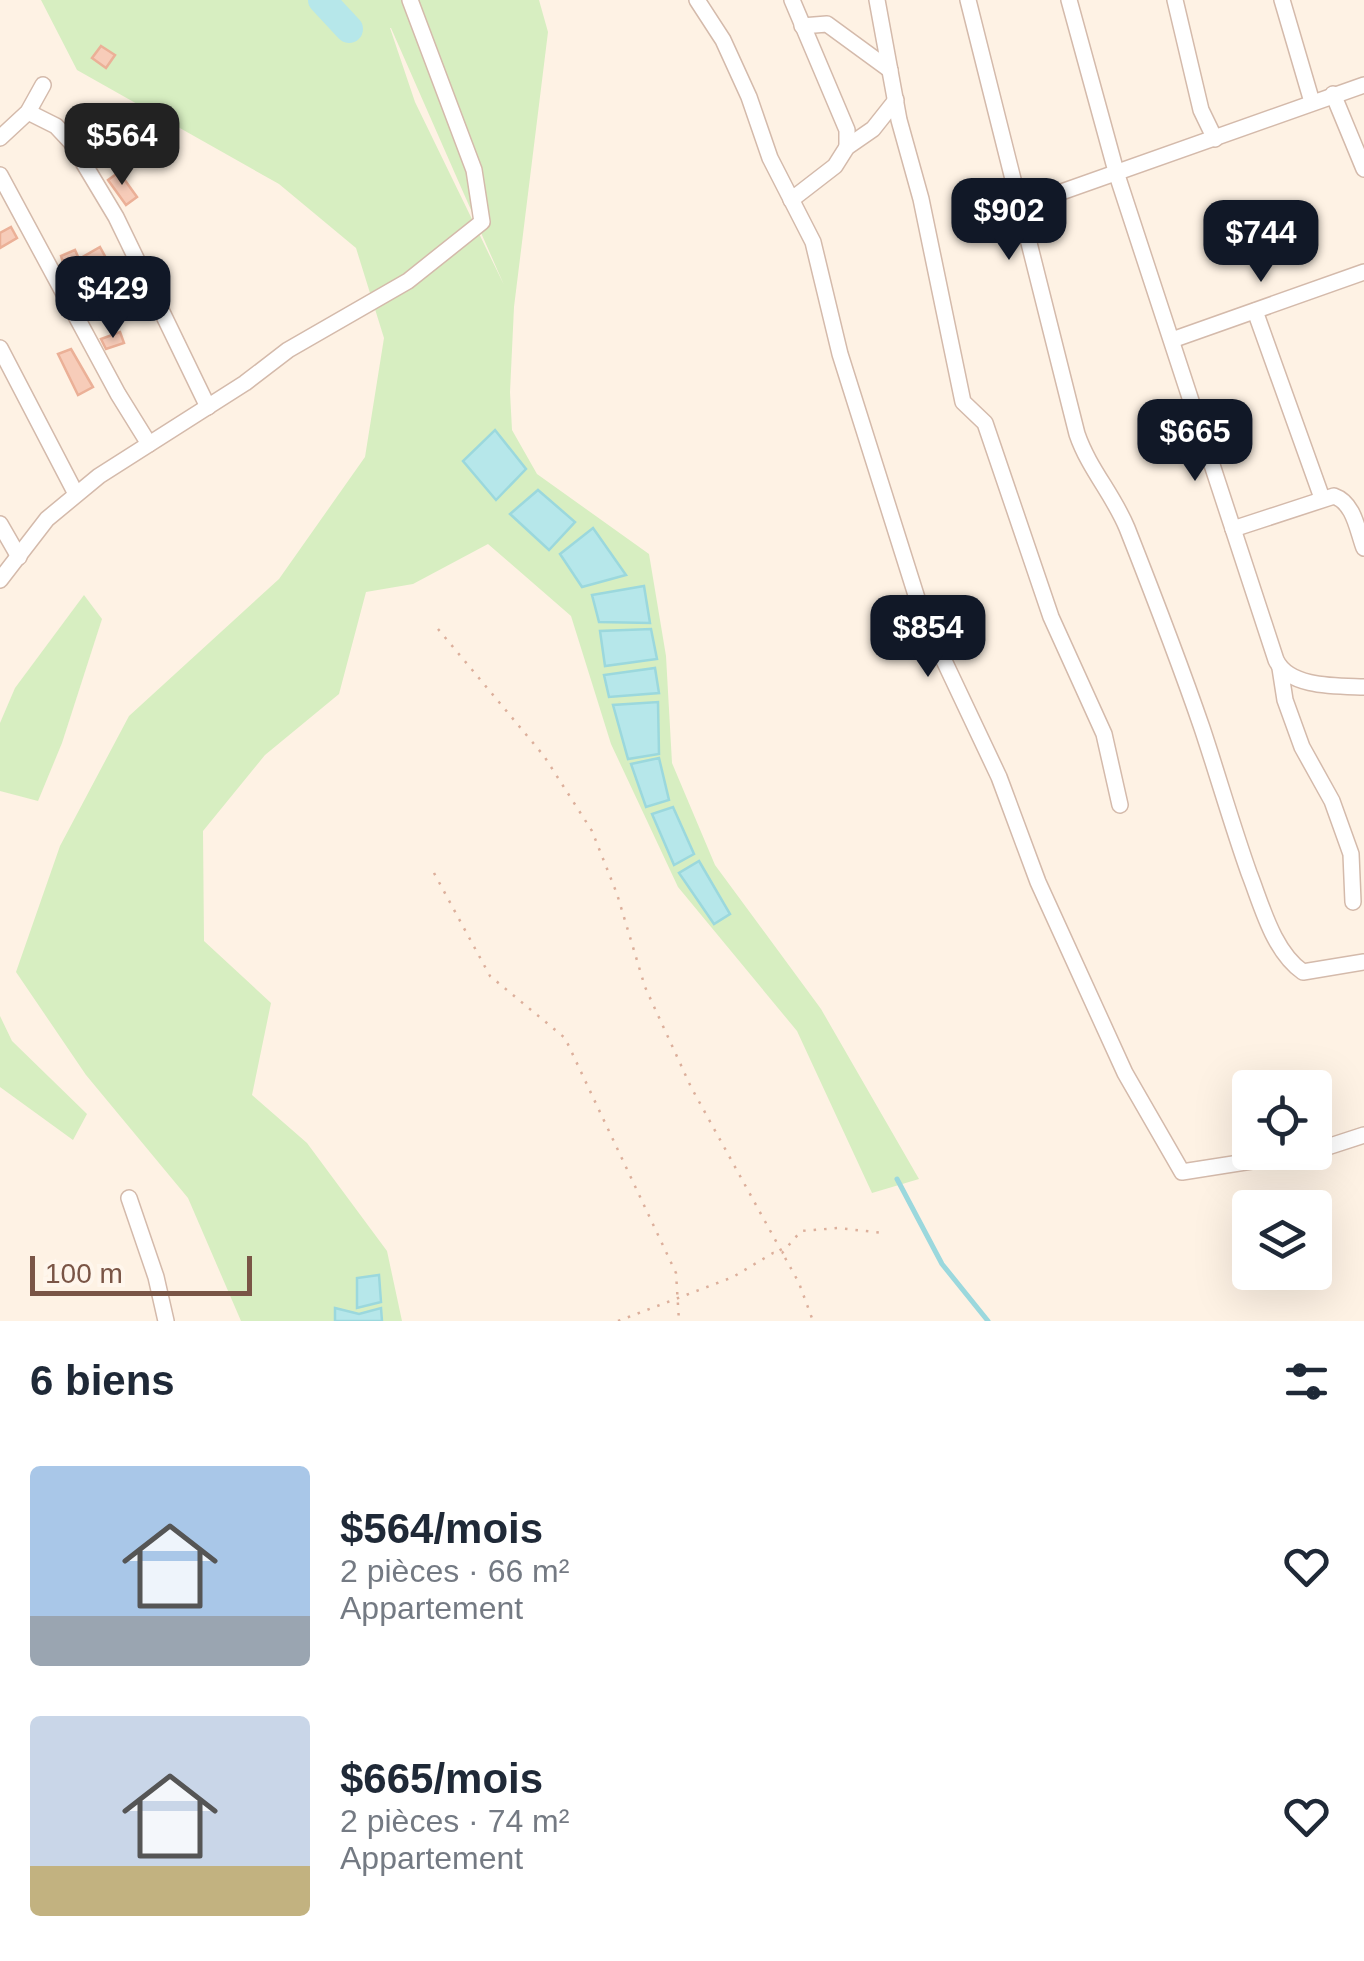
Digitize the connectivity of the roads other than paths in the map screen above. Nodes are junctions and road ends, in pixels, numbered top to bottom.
1 (410, 0) edge
2 (697, 0) edge
3 (792, 0) edge
4 (878, 0) edge
5 (968, 0) edge
6 (1068, 0) edge
7 (1175, 0) edge
8 (1282, 0) edge
9 (802, 26) junction
10 (890, 70) junction
11 (43, 85) dead end
12 (1364, 85) edge
13 (1333, 94) junction
14 (896, 100) junction
15 (1312, 102) junction
16 (28, 112) junction
17 (0, 138) edge
18 (1215, 139) junction
19 (848, 146) junction
20 (1364, 169) edge
21 (0, 175) edge
22 (1117, 175) junction
23 (791, 200) junction
24 (1020, 206) junction
25 (1364, 272) edge
26 (1255, 311) junction
27 (1172, 340) junction
28 (0, 348) edge
29 (208, 406) junction
30 (149, 444) junction
31 (76, 494) junction
32 (1322, 498) junction
33 (0, 524) edge
34 (1233, 529) junction
35 (1364, 548) edge
36 (19, 556) junction
37 (0, 580) edge
38 (1280, 668) junction
39 (1364, 686) edge
40 (1120, 805) dead end
41 (1353, 902) dead end
42 (1364, 962) edge
43 (1364, 1135) edge
44 (1332, 1146) edge
45 (1232, 1164) edge
46 (128, 1198) dead end
47 (166, 1321) edge

1 - 29 street
2 - 23 street
3 - 9 street
4 - 10 street
5 - 24 street
6 - 22 street
7 - 18 street
8 - 15 street
9 - 10 street
9 - 19 street
10 - 14 street
11 - 16 street
12 - 13 street
13 - 15 street
13 - 20 street
14 - 19 street
14 - 40 street
15 - 18 street
16 - 17 street
16 - 29 street
18 - 22 street
19 - 23 street
21 - 30 street
22 - 24 street
22 - 27 street
23 - 45 street
24 - 42 street
25 - 26 street
26 - 27 street
26 - 32 street
27 - 34 street
28 - 31 street
29 - 30 street
30 - 31 street
31 - 36 street
32 - 34 street
32 - 35 street
33 - 36 street
34 - 38 street
36 - 37 street
38 - 39 street
38 - 41 street
43 - 44 street
46 - 47 street

